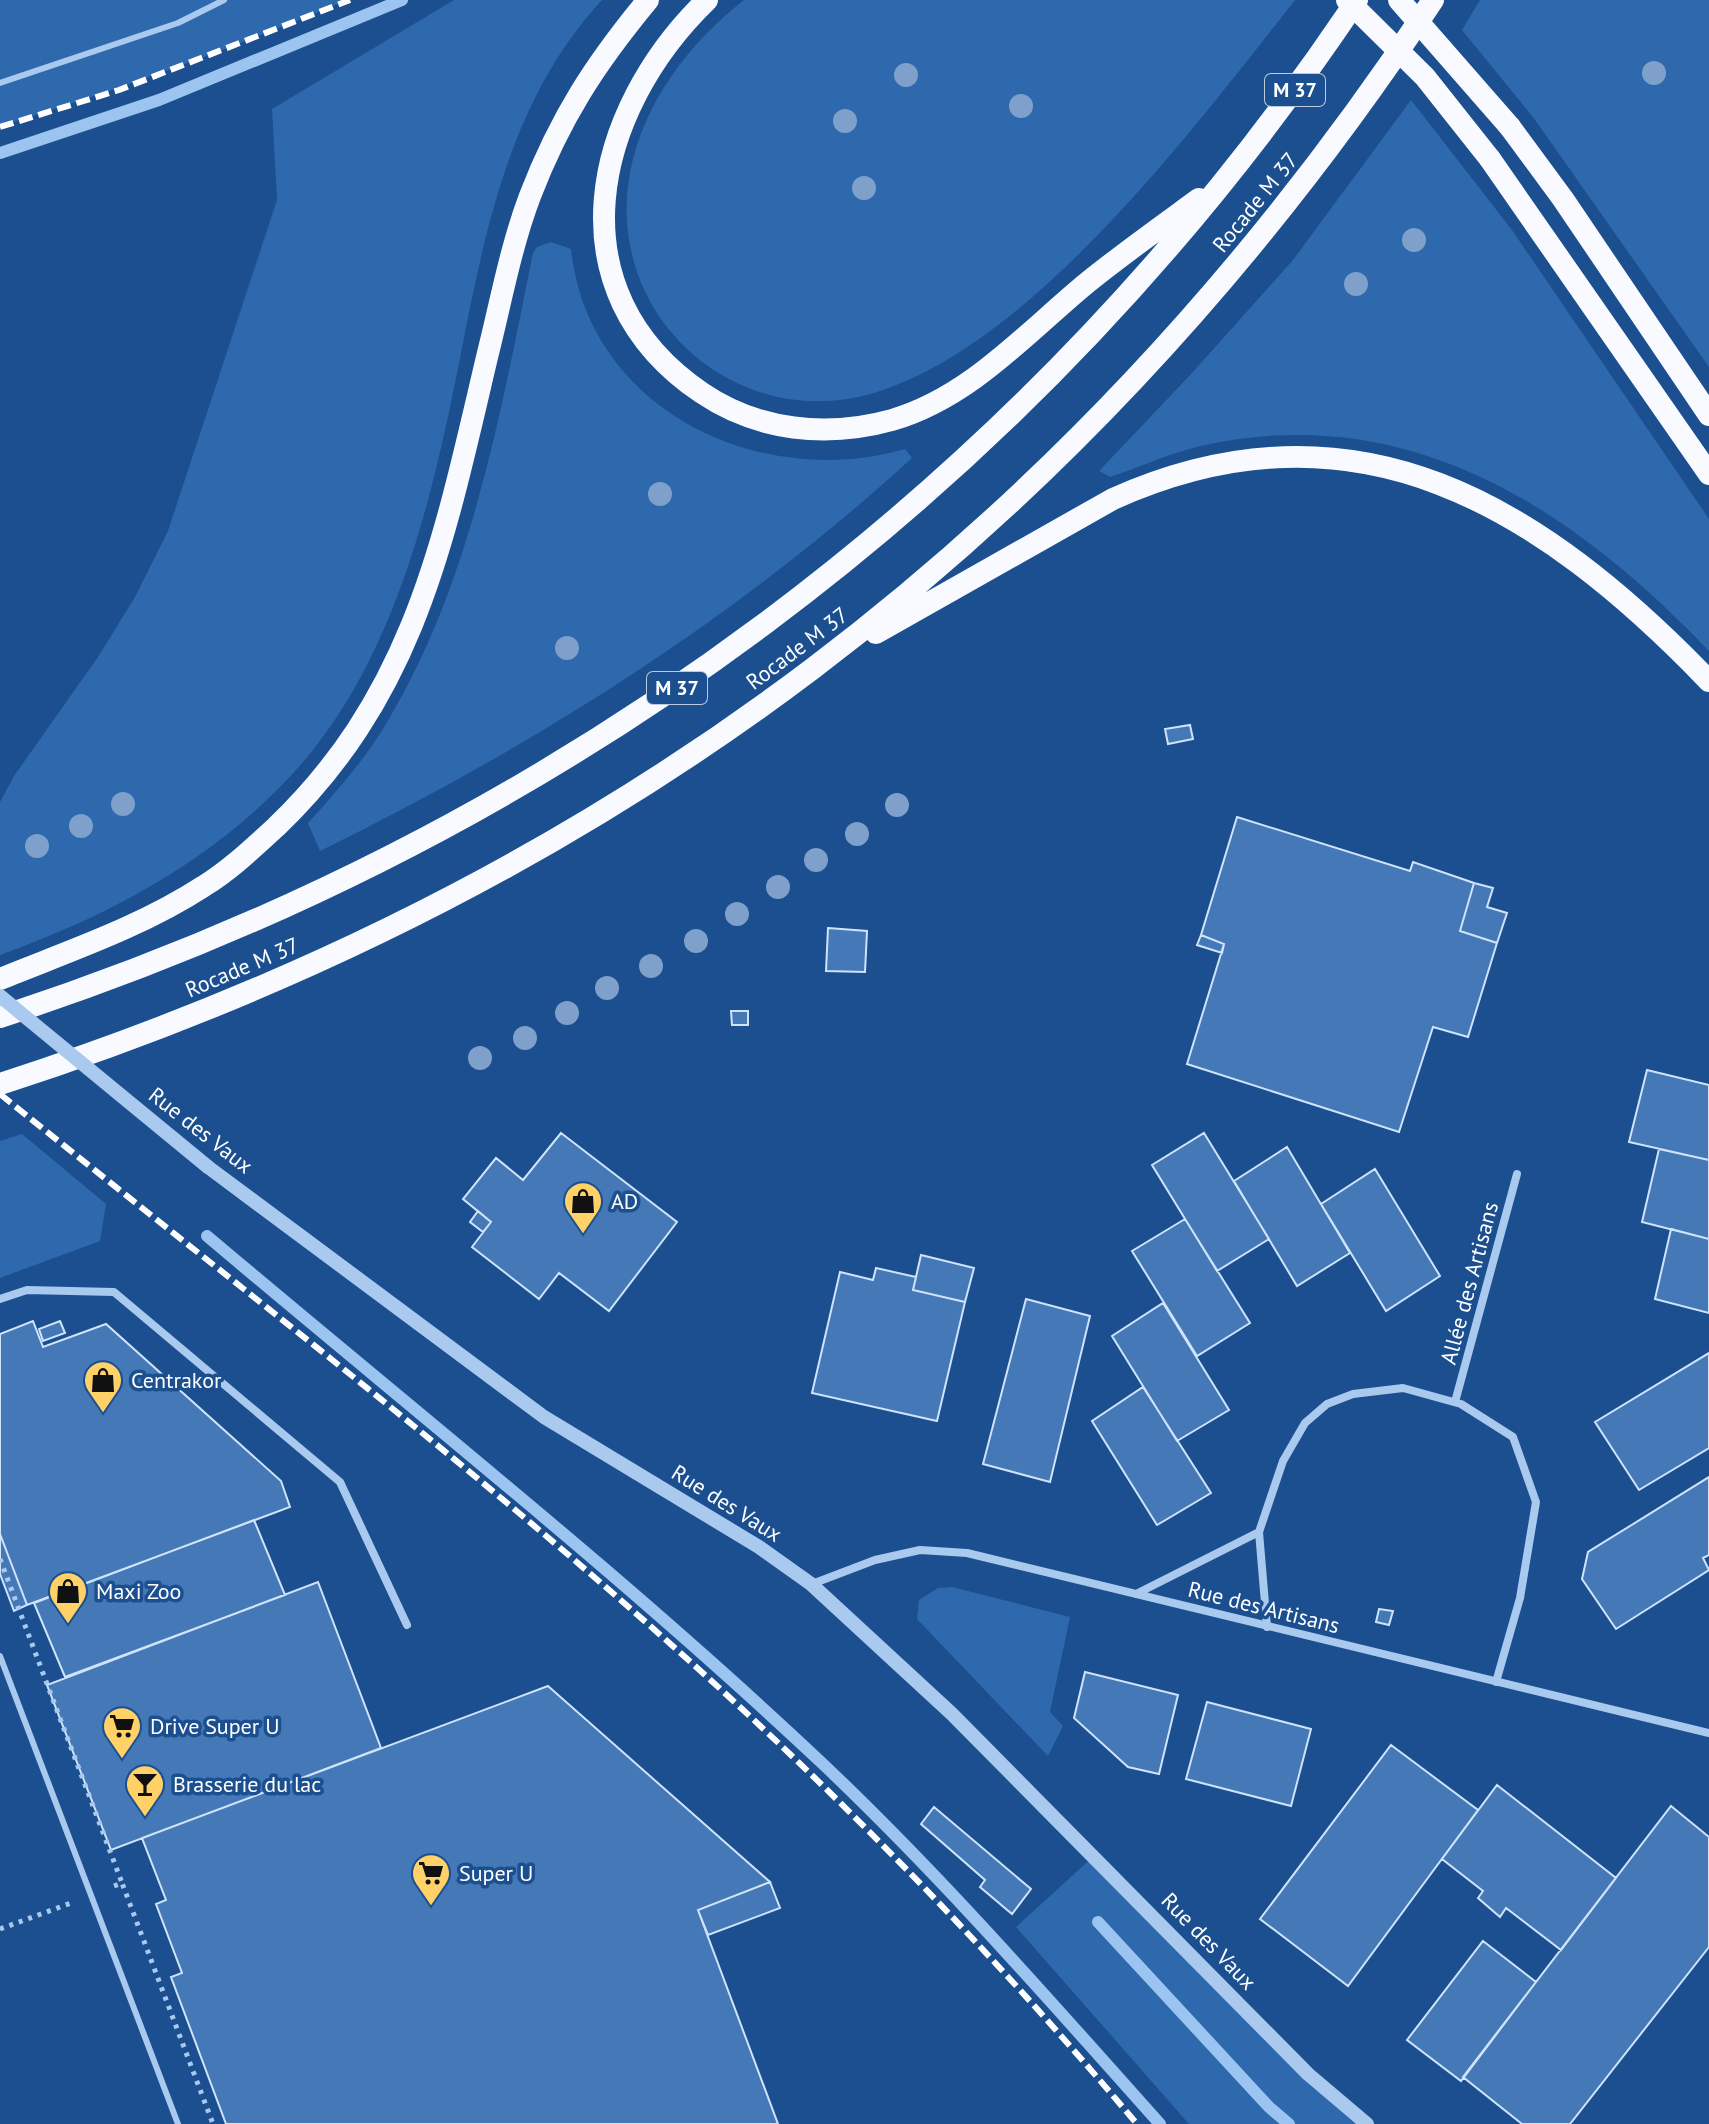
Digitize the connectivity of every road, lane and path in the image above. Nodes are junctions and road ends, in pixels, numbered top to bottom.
1 (224, 0) edge
2 (648, 0) edge
3 (707, 0) edge
4 (1347, 0) edge
5 (1357, 0) edge
6 (1399, 0) edge
7 (1433, 0) edge
8 (0, 83) edge
9 (1229, 176) junction
10 (1709, 415) edge
11 (1709, 474) edge
12 (809, 672) junction
13 (1709, 681) edge
14 (0, 979) edge
15 (0, 996) edge
16 (0, 1017) edge
17 (0, 1084) edge
18 (1517, 1174) dead end
19 (0, 1299) edge
20 (1455, 1402) junction
21 (1259, 1532) junction
22 (0, 1559) edge
23 (811, 1584) junction
24 (1136, 1594) junction
25 (407, 1625) dead end
26 (1267, 1627) junction
27 (0, 1656) edge
28 (1496, 1682) junction
29 (1709, 1733) edge
30 (122, 1883) dead end
31 (178, 2124) edge
32 (1367, 2124) edge

1 - 8 lane
2 - 14 highway
3 - 9 highway
4 - 11 highway, bridge
5 - 9 highway, Rocade M 37 / M 37
6 - 10 highway, bridge
7 - 12 highway, Rocade M 37 / M 37
9 - 16 highway, Rocade M 37 / M 37
12 - 13 highway
12 - 17 highway, Rocade M 37 / M 37
15 - 23 street, Rue des Vaux, bridge
18 - 20 street, Allée des Artisans
19 - 25 street
20 - 21 street
20 - 28 street
21 - 24 street
21 - 26 street
22 - 30 path
23 - 24 street, Rue des Artisans
23 - 32 street, Rue des Vaux
24 - 26 street, Rue des Artisans
26 - 28 street, Rue des Artisans
27 - 31 lane
28 - 29 street, Rue des Artisans

